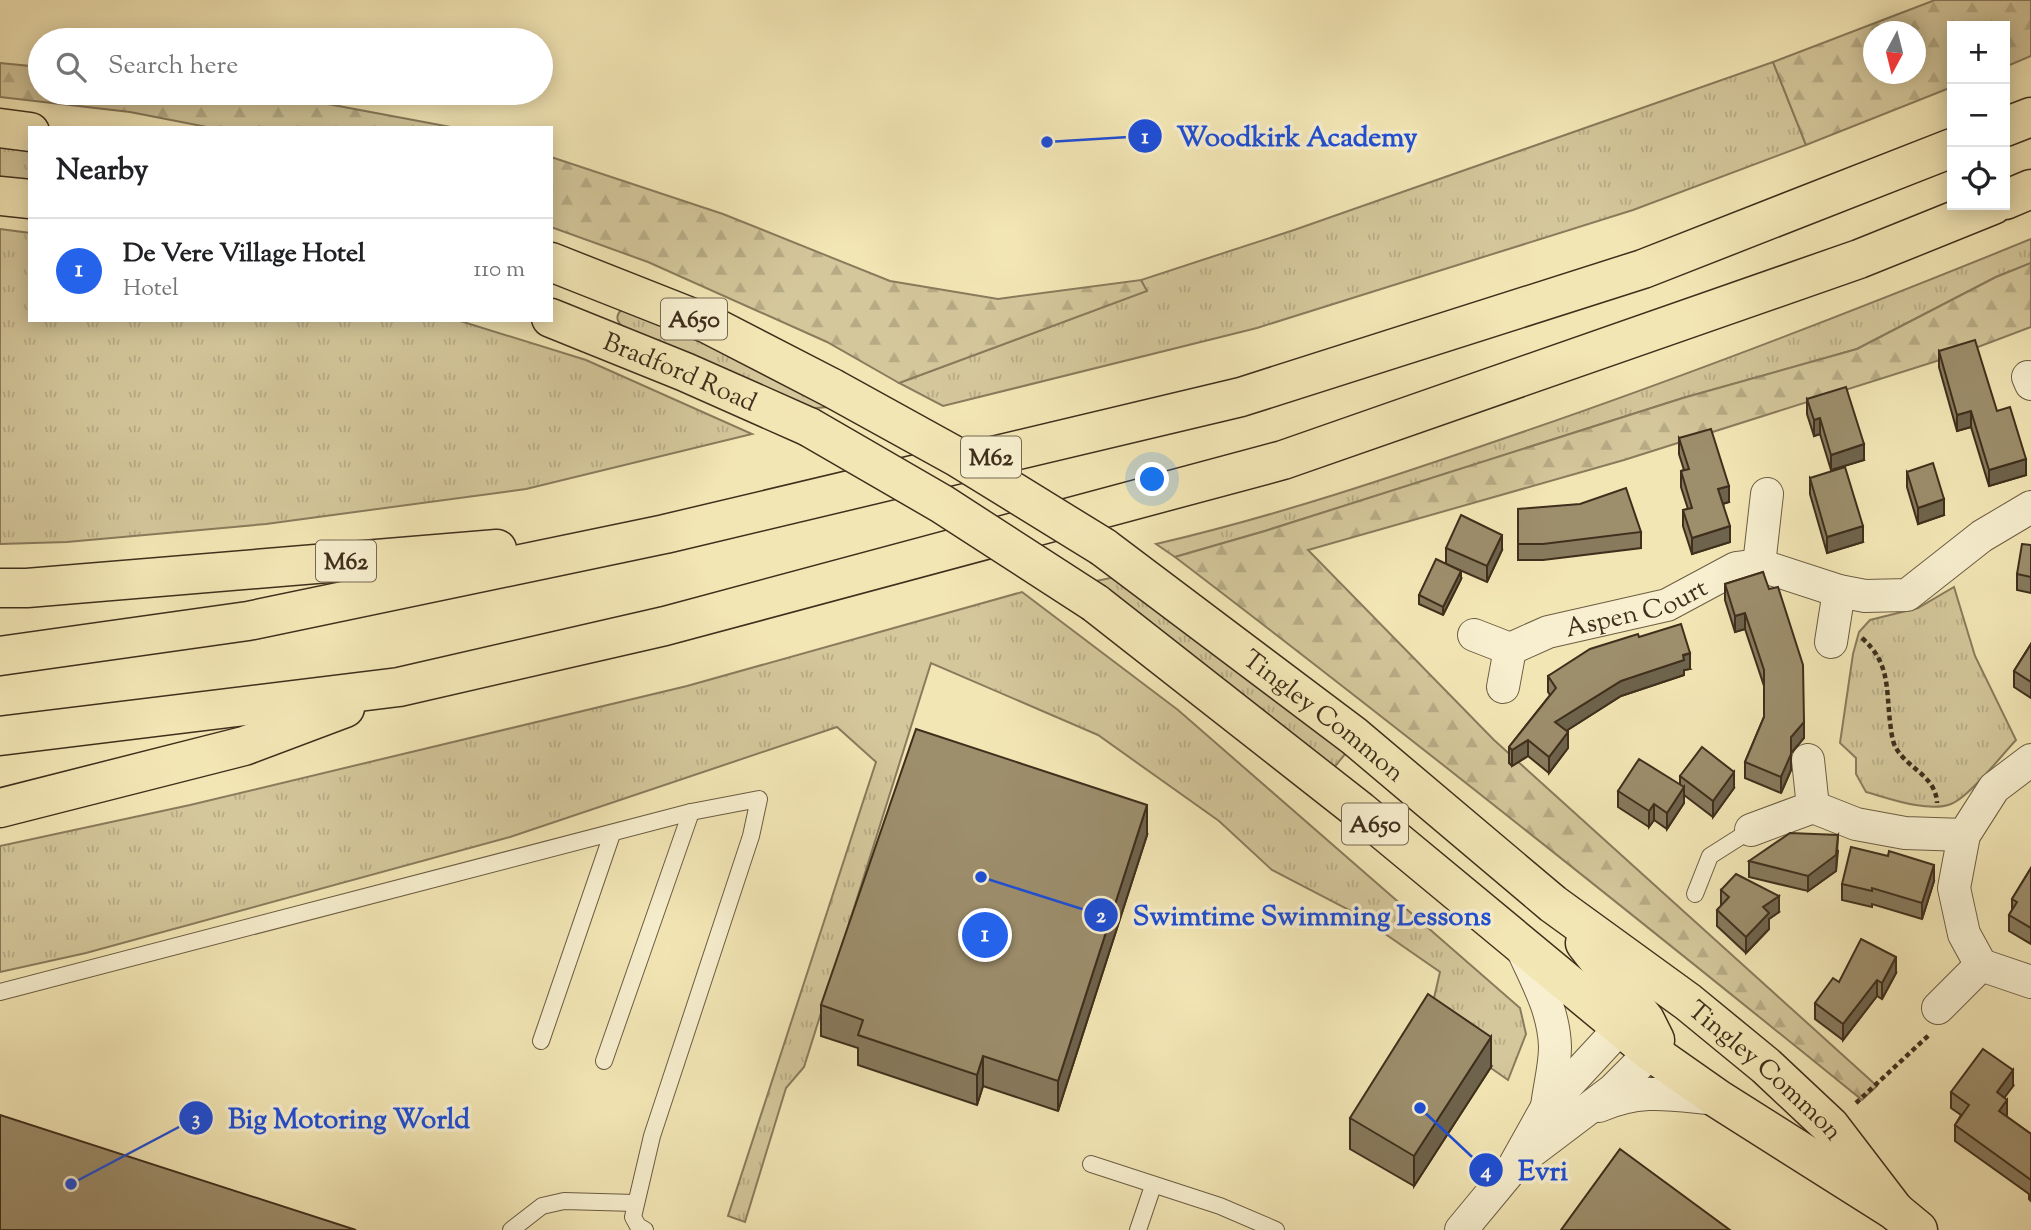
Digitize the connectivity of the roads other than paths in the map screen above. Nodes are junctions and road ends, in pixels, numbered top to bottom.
1 (2031, 117) edge
2 (2010, 125) edge
3 (0, 128) edge
4 (28, 132) edge
5 (1947, 150) edge
6 (2031, 189) edge
7 (0, 196) edge
8 (2010, 198) edge
9 (28, 200) edge
10 (1981, 210) edge
11 (553, 263) edge
12 (553, 319) edge
13 (832, 388) joint
14 (809, 427) joint
15 (1767, 494) dead end
16 (2031, 508) edge
17 (665, 534) junction
18 (1759, 565) junction
19 (0, 588) edge
20 (1474, 635) dead end
21 (1510, 649) junction
22 (0, 656) edge
23 (399, 687) junction
24 (1503, 687) dead end
25 (0, 736) edge
26 (1808, 760) dead end
27 (2031, 760) edge
28 (1812, 807) junction
29 (0, 808) edge
30 (691, 812) junction
31 (1751, 830) joint
32 (1949, 833) junction
33 (612, 834) junction
34 (1695, 894) dead end
35 (1553, 904) junction
36 (1520, 944) junction
37 (1981, 965) junction
38 (2031, 982) edge
39 (0, 992) edge
40 (1688, 1002) junction
41 (1938, 1009) road end
42 (1639, 1033) junction
43 (541, 1041) dead end
44 (604, 1061) dead end
45 (1718, 1099) junction
46 (1547, 1107) junction
47 (1583, 1112) junction
48 (1091, 1164) dead end
49 (1514, 1166) junction
50 (1153, 1186) junction
51 (635, 1203) junction
52 (1907, 1221) edge
53 (511, 1230) edge
54 (645, 1230) edge
55 (1138, 1230) edge
56 (1276, 1230) edge
57 (1461, 1230) edge

1 - 2 main road
3 - 4 main road
5 - 17 main road, M62
6 - 8 main road
7 - 9 main road
10 - 23 main road
11 - 13 main road, Bradford Road / A650
12 - 14 main road, Bradford Road / A650
13 - 35 main road, Tingley Common / A650, bridge
14 - 36 main road, Tingley Common / A650, bridge
15 - 18 street
16 - 18 street
17 - 19 main road, M62
17 - 22 main road, M62
18 - 21 street, Aspen Court
20 - 21 street
21 - 24 street
23 - 25 main road
23 - 29 main road
26 - 28 street
27 - 32 street
28 - 31 street
28 - 32 street
30 - 33 lane
30 - 44 lane
30 - 51 lane
31 - 34 lane
32 - 37 street
33 - 39 lane
33 - 43 lane
35 - 40 main road, Tingley Common / A650
35 - 42 main road
36 - 42 main road, Tingley Common / A650
36 - 46 street
37 - 38 street
37 - 41 street
40 - 42 main road
40 - 52 main road, Tingley Common / A650
42 - 45 main road, Tingley Common / A650
42 - 46 street
42 - 47 street
45 - 47 street
45 - 52 main road, Tingley Common / A650
46 - 49 street
47 - 49 street
48 - 50 lane
49 - 57 street
50 - 55 lane
50 - 56 lane
51 - 53 lane
51 - 54 lane

